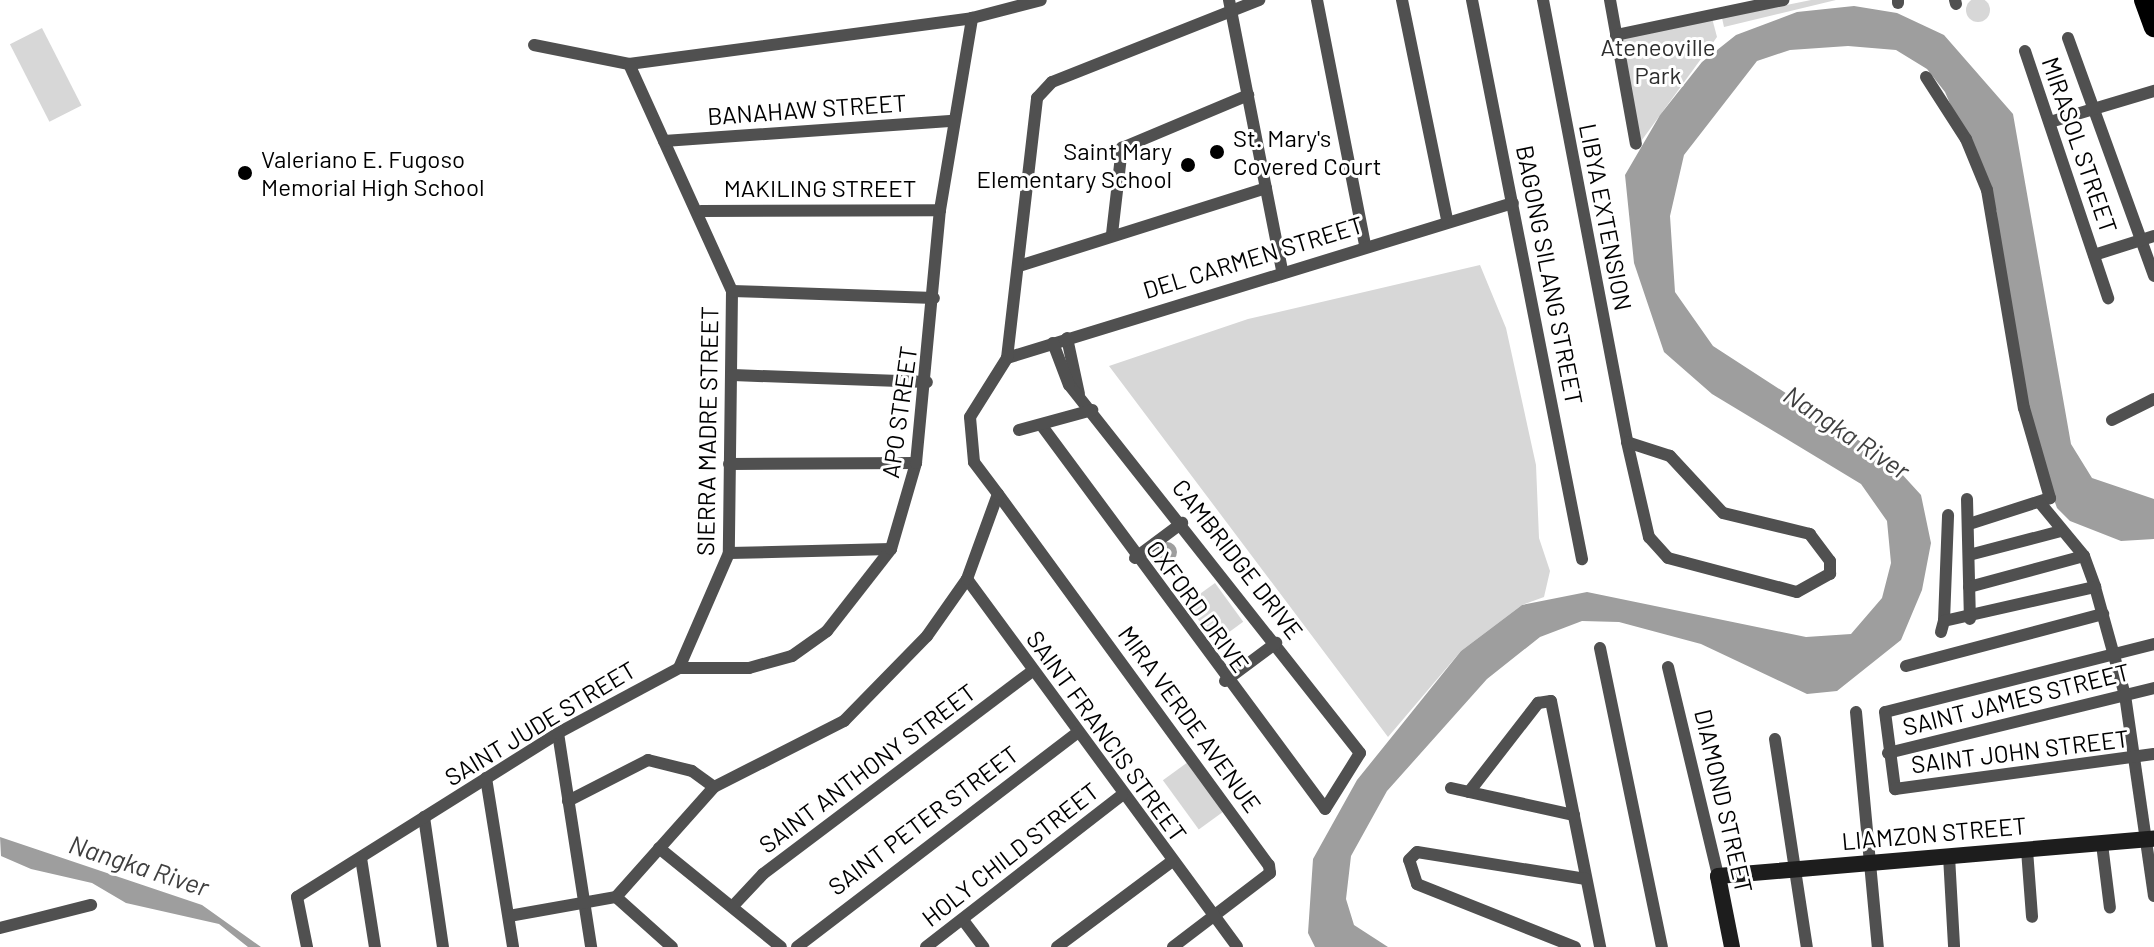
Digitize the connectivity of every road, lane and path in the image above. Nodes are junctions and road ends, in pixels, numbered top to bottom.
1 (1041, 0) edge
2 (1259, 0) edge
3 (1317, 0) edge
4 (1402, 0) edge
5 (1472, 0) edge
6 (1543, 0) edge
7 (1610, 0) edge
8 (1783, 0) edge
9 (2144, 0) edge
10 (1230, 5) edge
11 (972, 18) junction
12 (2154, 27) edge
13 (1616, 35) junction
14 (2068, 38) dead end
15 (534, 45) dead end
16 (2025, 51) dead end
17 (629, 64) junction
18 (1926, 77) dead end
19 (2154, 91) edge
20 (1248, 95) junction
21 (2095, 110) junction
22 (953, 121) junction
23 (2050, 122) junction
24 (664, 141) junction
25 (1636, 144) dead end
26 (1266, 188) junction
27 (1513, 203) junction
28 (940, 210) junction
29 (701, 211) junction
30 (1447, 219) junction
31 (1112, 234) junction
32 (2154, 236) edge
33 (2141, 240) junction
34 (1365, 245) junction
35 (2094, 255) junction
36 (1019, 266) junction
37 (1282, 269) junction
38 (2154, 276) edge
39 (732, 291) junction
40 (934, 298) junction
41 (2108, 298) dead end
42 (1067, 338) junction
43 (1053, 343) junction
44 (1007, 358) junction
45 (733, 375) junction
46 (927, 382) junction
47 (1079, 394) junction
48 (2154, 399) edge
49 (1092, 410) junction
50 (2112, 420) dead end
51 (1042, 426) junction
52 (1019, 430) dead end
53 (1627, 442) junction
54 (916, 463) junction
55 (729, 464) junction
56 (998, 494) junction
57 (1967, 499) dead end
58 (2041, 504) junction
59 (1948, 515) dead end
60 (1182, 523) junction
61 (1969, 524) junction
62 (2061, 531) junction
63 (891, 549) junction
64 (729, 553) junction
65 (1969, 555) junction
66 (2084, 556) junction
67 (1135, 558) junction
68 (1582, 559) dead end
69 (967, 579) junction
70 (1969, 587) junction
71 (2095, 587) junction
72 (2103, 614) junction
73 (1970, 619) junction
74 (1276, 643) junction
75 (2154, 644) edge
76 (1600, 648) dead end
77 (2114, 652) junction
78 (1906, 666) dead end
79 (1668, 667) dead end
80 (679, 668) junction
81 (1032, 671) junction
82 (1225, 681) junction
83 (2154, 688) edge
84 (2125, 695) junction
85 (1856, 712) dead end
86 (1078, 732) junction
87 (558, 733) junction
88 (1775, 739) dead end
89 (1888, 753) junction
90 (2154, 754) edge
91 (2137, 758) junction
92 (486, 778) junction
93 (714, 787) junction
94 (1451, 788) dead end
95 (1469, 792) junction
96 (1122, 795) junction
97 (568, 801) junction
98 (1323, 810) joint
99 (1574, 815) junction
100 (424, 817) junction
101 (2151, 840) edge
102 (2102, 844) junction
103 (659, 848) junction
104 (2027, 850) junction
105 (1949, 856) junction
106 (361, 858) junction
107 (1171, 862) junction
108 (1875, 862) junction
109 (1800, 868) junction
110 (1718, 876) junction
111 (1586, 879) junction
112 (2154, 896) edge
113 (616, 897) junction
114 (91, 905) dead end
115 (584, 906) junction
116 (733, 906) junction
117 (2110, 908) dead end
118 (509, 916) junction
119 (1214, 917) junction
120 (2032, 917) dead end
121 (963, 920) junction
122 (0, 928) edge
123 (1954, 946) edge
124 (307, 947) edge
125 (375, 947) edge
126 (443, 947) edge
127 (513, 947) edge
128 (591, 947) edge
129 (672, 947) edge
130 (781, 947) edge
131 (797, 947) edge
132 (926, 947) edge
133 (983, 947) edge
134 (1057, 947) edge
135 (1173, 947) edge
136 (1237, 947) edge
137 (1575, 947) edge
138 (1600, 947) edge
139 (1662, 947) edge
140 (1732, 947) edge
141 (1807, 947) edge
142 (1878, 947) edge

1 - 11 street
2 - 10 street
3 - 34 street
4 - 30 street
5 - 27 street, BAGONG SILANG STREET
6 - 53 street, LIBYA EXTENSION
7 - 13 street
8 - 13 street
9 - 12 main road
10 - 20 street
10 - 36 street
11 - 17 street
11 - 22 street, APO STREET
13 - 25 street
14 - 21 street
15 - 17 street
16 - 23 street, MIRASOL STREET
17 - 24 street, SIERRA MADRE STREET
18 - 58 street
19 - 21 street
20 - 26 street
20 - 31 street
21 - 23 street
21 - 33 street
22 - 24 street, BANAHAW STREET
22 - 28 street, APO STREET
23 - 35 street, MIRASOL STREET
24 - 29 street, SIERRA MADRE STREET
26 - 31 street
26 - 37 street
27 - 30 street, DEL CARMEN STREET
27 - 68 street, BAGONG SILANG STREET
28 - 29 street, MAKILING STREET
28 - 40 street, APO STREET
29 - 39 street, SIERRA MADRE STREET
30 - 34 street, DEL CARMEN STREET
31 - 36 street
32 - 33 street
33 - 35 street
33 - 38 street
34 - 37 street, DEL CARMEN STREET
35 - 41 street, MIRASOL STREET
36 - 44 street
37 - 42 street, DEL CARMEN STREET
39 - 40 street
39 - 45 street, SIERRA MADRE STREET
40 - 46 street, APO STREET
42 - 43 street, DEL CARMEN STREET
42 - 47 street, CAMBRIDGE DRIVE
43 - 44 street, DEL CARMEN STREET
43 - 47 street, CAMBRIDGE DRIVE
44 - 56 street
45 - 46 street
45 - 55 street, SIERRA MADRE STREET
46 - 54 street, APO STREET
47 - 49 street, CAMBRIDGE DRIVE
48 - 50 street
49 - 51 street
49 - 60 street, CAMBRIDGE DRIVE
51 - 52 street
51 - 67 street, OXFORD DRIVE
53 - 53 street, LIBYA EXTENSION
54 - 55 street
54 - 63 street, APO STREET
55 - 64 street, SIERRA MADRE STREET
56 - 69 street
56 - 119 street, MIRA VERDE AVENUE
57 - 61 street
58 - 61 street
58 - 62 street
59 - 73 street
60 - 67 street
60 - 74 street, CAMBRIDGE DRIVE
61 - 65 street
62 - 65 street
62 - 66 street
63 - 64 street
63 - 80 street, APO STREET
64 - 80 street, SIERRA MADRE STREET
65 - 70 street
66 - 70 street
66 - 71 street
67 - 82 street, OXFORD DRIVE
69 - 81 street, SAINT FRANCIS STREET
69 - 93 street
70 - 73 street
71 - 72 street
71 - 73 street
72 - 77 street
72 - 78 street
74 - 82 street
74 - 98 street, CAMBRIDGE DRIVE
75 - 77 street
76 - 139 street
77 - 84 street
77 - 89 street
79 - 110 street, DIAMOND STREET
80 - 87 street, SAINT JUDE STREET
81 - 86 street, SAINT FRANCIS STREET
81 - 116 street, SAINT ANTHONY STREET
82 - 98 street, OXFORD DRIVE
83 - 84 street, SAINT JAMES STREET
84 - 89 street, SAINT JAMES STREET
84 - 91 street
85 - 108 street
86 - 96 street, SAINT FRANCIS STREET
86 - 131 street, SAINT PETER STREET
87 - 92 street, SAINT JUDE STREET
87 - 97 street
88 - 109 street
89 - 91 street, SAINT JOHN STREET
90 - 91 street, SAINT JOHN STREET
91 - 101 street
92 - 100 street, SAINT JUDE STREET
92 - 118 street
93 - 97 street
93 - 103 street
94 - 95 street
95 - 99 street
95 - 99 street
96 - 107 street, SAINT FRANCIS STREET
96 - 121 street, HOLY CHILD STREET
97 - 115 street
99 - 111 street
100 - 106 street, SAINT JUDE STREET
100 - 126 street
101 - 102 street, LIAMZON STREET
101 - 112 street
102 - 104 street, LIAMZON STREET
102 - 117 street
103 - 113 street
103 - 116 street
104 - 105 street, LIAMZON STREET
104 - 120 street
105 - 108 street, LIAMZON STREET
105 - 123 street
106 - 124 street, SAINT JUDE STREET
106 - 125 street
107 - 119 street, SAINT FRANCIS STREET
107 - 134 street
108 - 109 street, LIAMZON STREET
108 - 142 street
109 - 110 street, LIAMZON STREET
109 - 141 street
110 - 140 street, DIAMOND STREET
111 - 137 street
111 - 138 street
113 - 115 street
113 - 129 street
114 - 122 street
115 - 118 street
115 - 128 street
116 - 130 street
118 - 127 street
119 - 135 street, MIRA VERDE AVENUE
119 - 136 street, SAINT FRANCIS STREET
121 - 132 street, HOLY CHILD STREET
121 - 133 street

